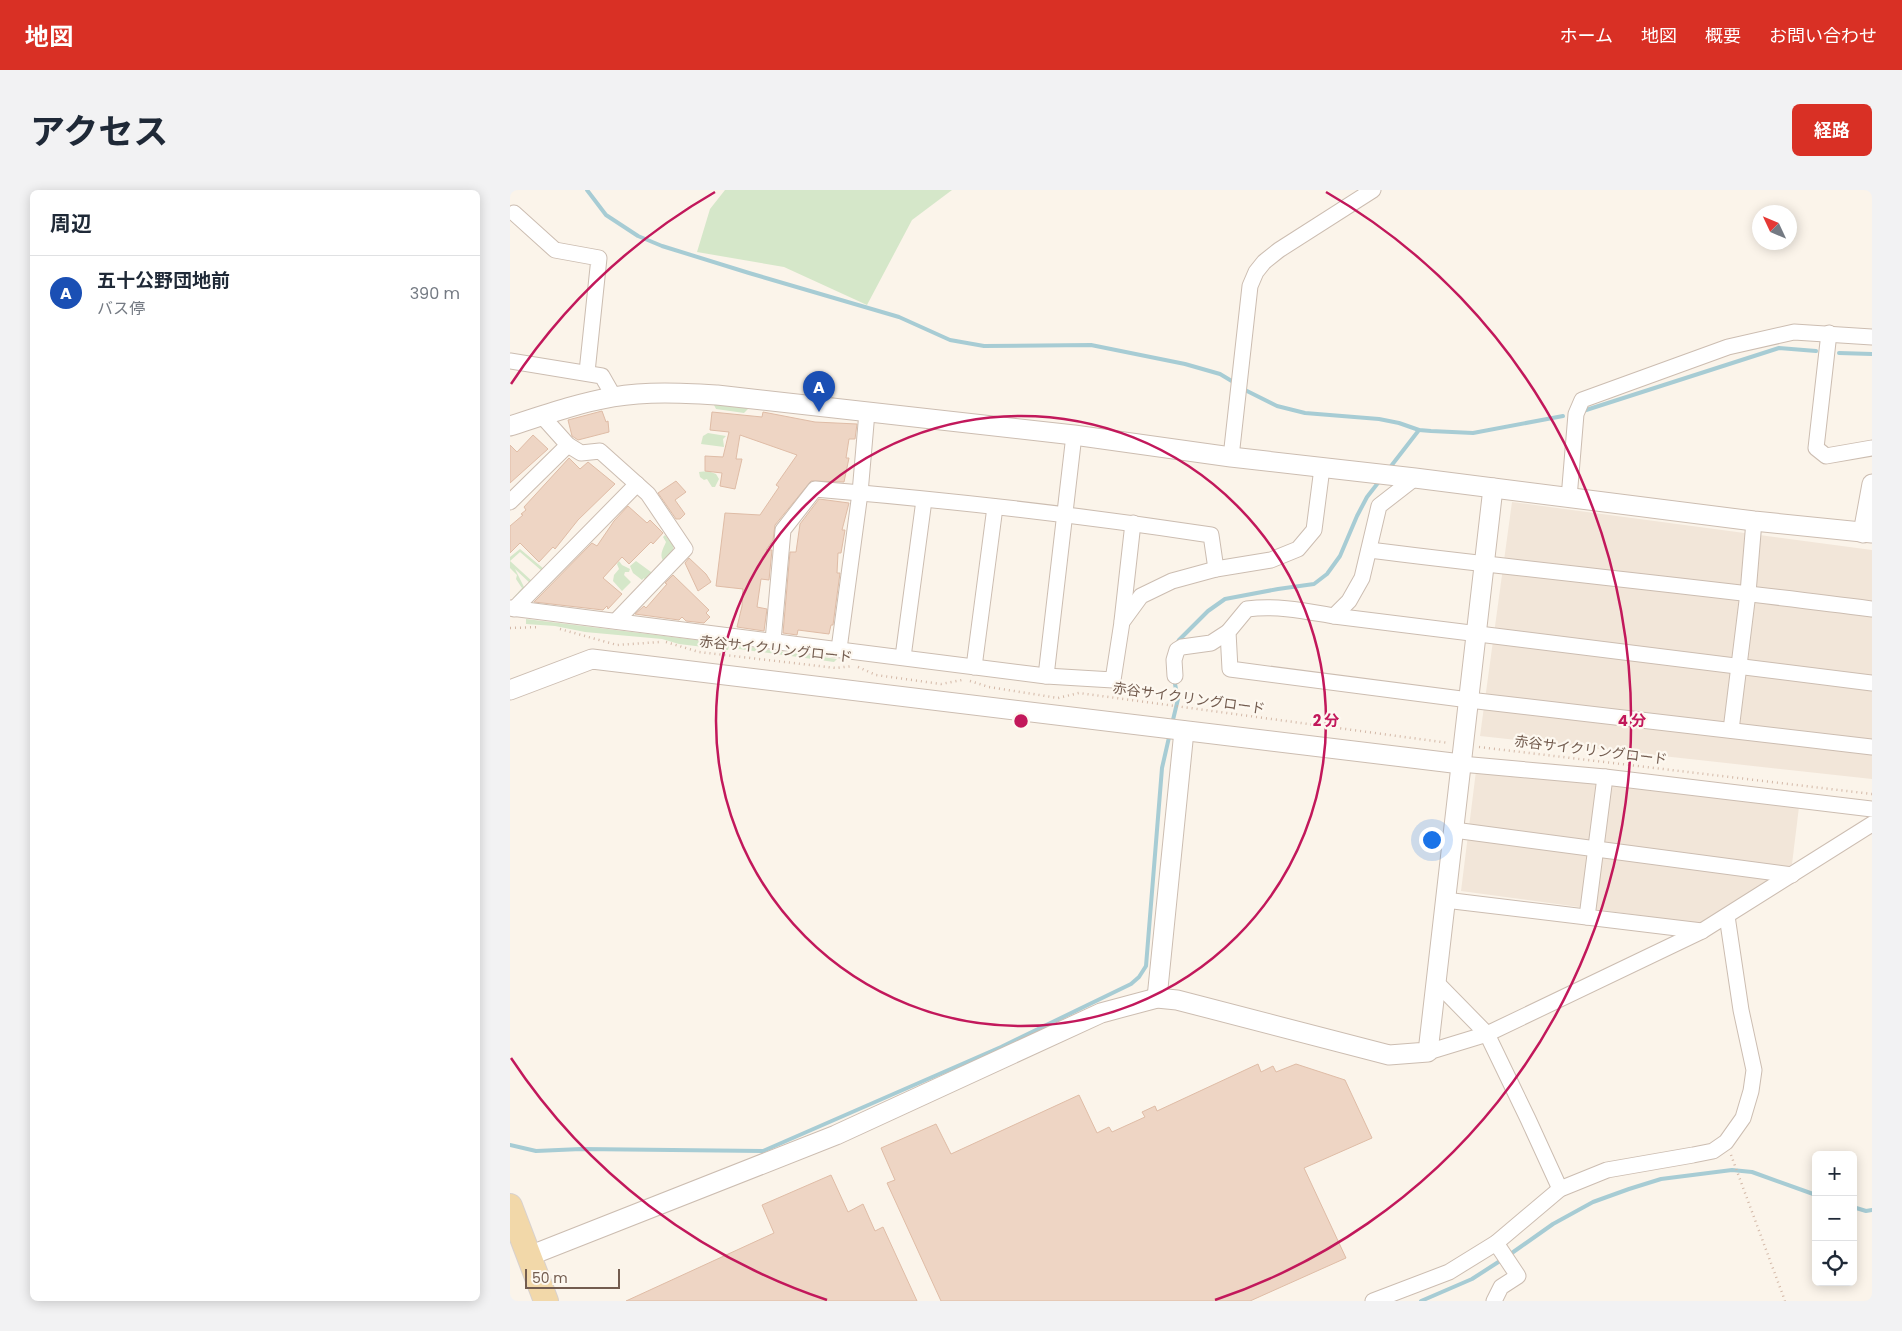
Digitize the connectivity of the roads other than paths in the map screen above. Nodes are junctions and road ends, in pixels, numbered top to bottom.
1 (1373, 190) edge
2 (514, 213) dead end
3 (1829, 333) junction
4 (1872, 337) edge
5 (510, 362) edge
6 (587, 372) junction
7 (614, 397) junction
8 (867, 412) junction
9 (542, 416) junction
10 (510, 426) edge
11 (1074, 435) junction
12 (568, 445) junction
13 (1872, 448) edge
14 (1232, 457) junction
15 (1322, 468) junction
16 (1415, 478) junction
17 (636, 484) junction
18 (1872, 484) edge
19 (1493, 488) junction
20 (860, 493) junction
21 (1569, 498) junction
22 (924, 500) junction
23 (510, 502) edge
24 (995, 507) junction
25 (1064, 516) junction
26 (1754, 522) junction
27 (1133, 523) junction
28 (1867, 533) edge
29 (1369, 550) junction
30 (1484, 565) junction
31 (1216, 569) junction
32 (1748, 593) junction
33 (512, 609) edge
34 (1872, 609) edge
35 (1334, 616) junction
36 (616, 620) junction
37 (1122, 622) junction
38 (1228, 632) junction
39 (1476, 634) junction
40 (773, 641) junction
41 (839, 649) junction
42 (903, 658) junction
43 (1739, 666) junction
44 (974, 667) junction
45 (1046, 676) junction
46 (1175, 676) dead end
47 (1872, 683) edge
48 (510, 690) edge
49 (1469, 700) junction
50 (1731, 730) junction
51 (1184, 731) junction
52 (1872, 747) edge
53 (1461, 764) junction
54 (1605, 777) junction
55 (1872, 809) edge
56 (1872, 824) edge
57 (1454, 830) junction
58 (1596, 849) junction
59 (1792, 875) junction
60 (1445, 900) junction
61 (1727, 916) junction
62 (1587, 917) junction
63 (1702, 931) junction
64 (1436, 982) junction
65 (1157, 998) junction
66 (1486, 1034) junction
67 (1428, 1052) junction
68 (1560, 1188) junction
69 (510, 1206) edge
70 (1496, 1243) junction
71 (529, 1256) junction
72 (546, 1301) edge
73 (1373, 1301) edge
74 (1494, 1301) edge

1 - 14 street
2 - 6 street
3 - 4 street
3 - 13 street
3 - 21 street
5 - 6 street
6 - 7 street
7 - 8 street
7 - 9 street
8 - 11 street
8 - 20 street
9 - 10 street
9 - 12 street
11 - 14 street
11 - 25 street
12 - 17 street
12 - 23 street
14 - 15 street
15 - 16 street
15 - 31 street
16 - 19 street
16 - 29 street
17 - 33 street
17 - 36 street
18 - 28 street
19 - 21 street
19 - 30 street
20 - 22 street
20 - 40 street
20 - 41 street
21 - 26 street
22 - 24 street
22 - 42 street
24 - 25 street
24 - 44 street
25 - 27 street
25 - 45 street
26 - 28 street
26 - 32 street
27 - 31 street
27 - 37 street
29 - 30 street
29 - 35 street
30 - 32 street
30 - 39 street
31 - 37 street
32 - 34 street
32 - 43 street
33 - 36 street
35 - 38 street
35 - 39 street
36 - 40 street
37 - 45 street
38 - 46 street
38 - 49 street
39 - 43 street
39 - 49 street
40 - 41 street
41 - 42 street
42 - 44 street
43 - 47 street
43 - 50 street
44 - 45 street
48 - 51 street
49 - 50 street
49 - 53 street
50 - 52 street
51 - 53 street
51 - 65 street
53 - 54 street
53 - 57 street
54 - 55 street
54 - 58 street
56 - 59 street
57 - 58 street
57 - 60 street
58 - 59 street
58 - 62 street
59 - 61 street
60 - 62 street
60 - 64 street
61 - 63 street
61 - 68 street
62 - 63 street
63 - 66 street
64 - 66 street
64 - 67 street
65 - 67 street
65 - 71 street
66 - 67 street
66 - 68 street
68 - 70 street
69 - 71 main road
70 - 73 street
70 - 74 street
71 - 72 main road

